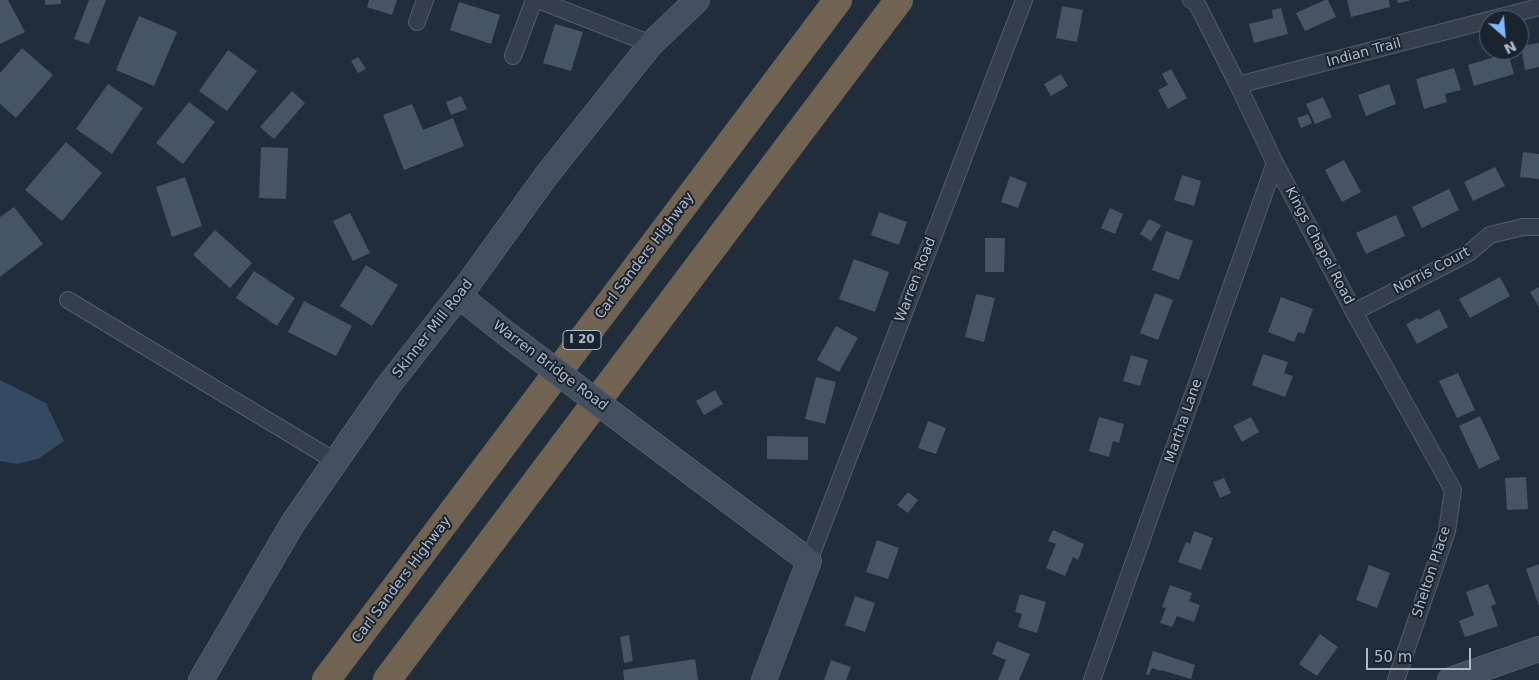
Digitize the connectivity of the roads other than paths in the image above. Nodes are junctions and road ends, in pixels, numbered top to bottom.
1 (425, 0) edge
2 (536, 0) edge
3 (696, 0) edge
4 (838, 0) edge
5 (899, 0) edge
6 (1024, 0) edge
7 (1191, 0) edge
8 (569, 5) edge
9 (417, 22) dead end
10 (1479, 23) edge
11 (651, 44) junction
12 (514, 56) dead end
13 (1238, 85) junction
14 (1275, 163) junction
15 (1539, 227) edge
16 (459, 296) junction
17 (68, 300) dead end
18 (1354, 312) junction
19 (335, 461) junction
20 (1453, 490) joint
21 (809, 561) junction
22 (1539, 649) edge
23 (201, 680) edge
24 (326, 680) edge
25 (387, 680) edge
26 (764, 680) edge
27 (1092, 680) edge
28 (1396, 680) edge
29 (1450, 680) edge

1 - 9 street
2 - 8 street
2 - 12 street
3 - 11 street, Skinner Mill Road
4 - 24 highway, Carl Sanders Highway / I 20
5 - 25 highway
6 - 21 street, Warren Road
7 - 13 street, Kings Chapel Road
8 - 11 street
10 - 13 street, Indian Trail
11 - 16 street, Skinner Mill Road
13 - 14 street, Kings Chapel Road
14 - 18 street, Kings Chapel Road
14 - 27 street, Martha Lane
15 - 18 street, Norris Court
16 - 19 street, Skinner Mill Road
16 - 21 street, Warren Bridge Road, bridge
17 - 19 street
18 - 20 street, Kings Chapel Road
19 - 23 street, Skinner Mill Road
20 - 28 street, Shelton Place
21 - 26 street, Warren Road
22 - 29 street

